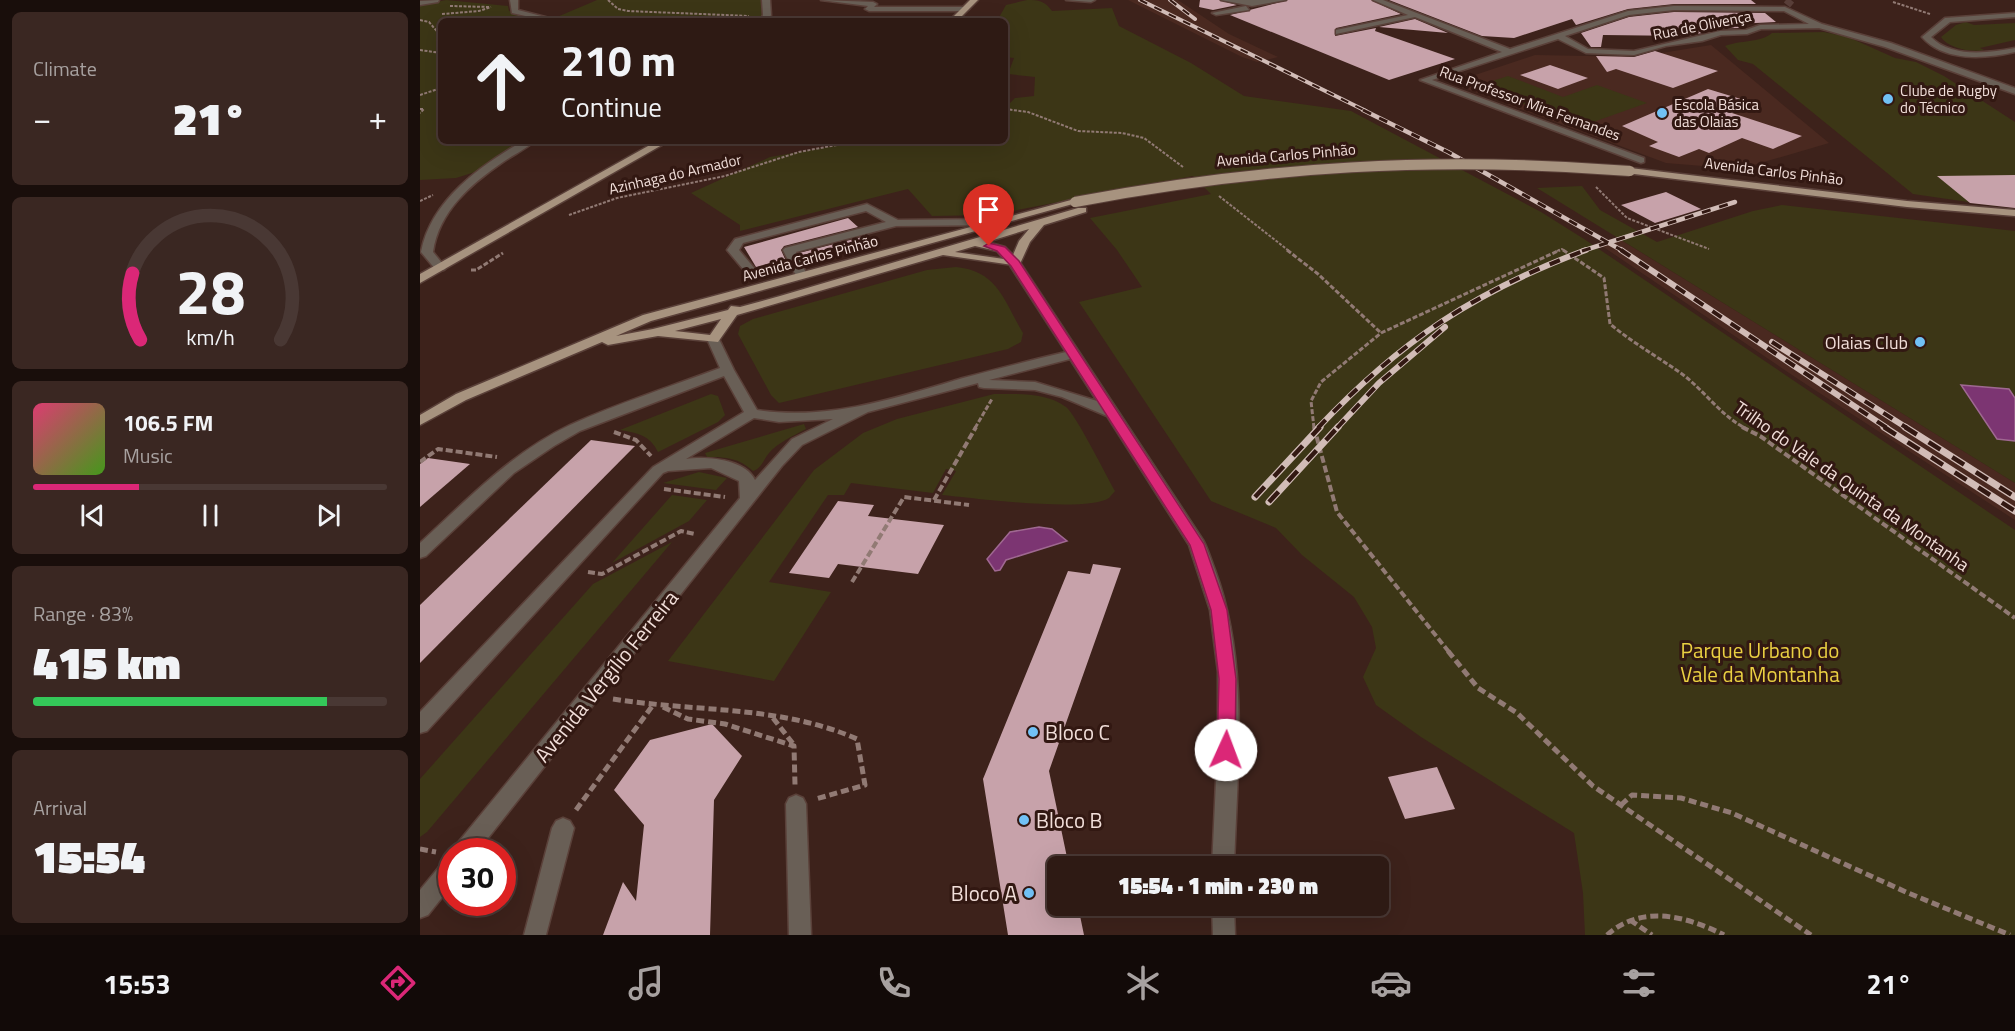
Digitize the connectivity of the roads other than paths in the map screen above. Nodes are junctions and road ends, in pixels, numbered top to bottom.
1 (432, 0) edge
2 (766, 0) edge
3 (825, 0) edge
4 (974, 0) edge
5 (1070, 0) edge
6 (1090, 0) edge
7 (1225, 0) edge
8 (1282, 0) edge
9 (1377, 0) edge
10 (514, 2) edge
11 (420, 3) edge
12 (1261, 3) junction
13 (1786, 7) joint
14 (965, 9) junction
15 (1216, 13) dead end
16 (1416, 15) junction
17 (2015, 15) edge
18 (544, 18) edge
19 (765, 18) edge
20 (956, 18) edge
21 (1819, 26) junction
22 (1339, 32) dead end
23 (1559, 36) junction
24 (2015, 50) edge
25 (1510, 52) junction
26 (1991, 82) junction
27 (2015, 85) edge
28 (2015, 91) edge
29 (526, 144) edge
30 (659, 144) edge
31 (1641, 160) dead end
32 (1630, 175) junction
33 (1078, 206) junction
34 (2015, 213) edge
35 (995, 222) junction
36 (896, 223) junction
37 (1040, 223) junction
38 (2015, 224) edge
39 (775, 231) junction
40 (937, 240) junction
41 (977, 242) junction
42 (789, 250) junction
43 (943, 253) junction
44 (1016, 264) junction
45 (440, 268) junction
46 (799, 272) junction
47 (420, 279) edge
48 (758, 290) junction
49 (732, 312) junction
50 (654, 333) junction
51 (713, 339) junction
52 (581, 346) junction
53 (1073, 354) junction
54 (727, 370) junction
55 (957, 387) junction
56 (866, 408) junction
57 (752, 413) junction
58 (1114, 414) junction
59 (420, 421) edge
60 (658, 470) junction
61 (748, 501) junction
62 (420, 552) edge
63 (420, 725) edge
64 (796, 804) road end
65 (563, 828) road end
66 (475, 838) edge
67 (1222, 856) edge
68 (438, 885) edge
69 (420, 907) edge
70 (1223, 916) edge
71 (534, 935) edge
72 (800, 935) edge
73 (1224, 935) edge

1 - 11 street
2 - 19 street
3 - 14 street
4 - 14 main road
5 - 6 street
7 - 12 street
8 - 12 street
9 - 16 street
10 - 18 street
12 - 15 street
13 - 21 street, Rua de Olivença
13 - 23 street, Rua Professor Mira Fernandes
14 - 20 main road
16 - 22 street
16 - 25 street
17 - 24 street
21 - 23 street, Rua de Olivença
21 - 26 street, Rua de Olivença
23 - 25 street, Rua Professor Mira Fernandes
25 - 31 street, Rua Professor Mira Fernandes
26 - 27 street, Rua de Olivença
26 - 28 street, Rua de Olivença
29 - 45 street
30 - 45 main road
32 - 33 main road, Avenida Carlos Pinhão
32 - 34 main road, Avenida Carlos Pinhão
32 - 38 main road, Avenida Carlos Pinhão
33 - 35 main road, Avenida Carlos Pinhão
33 - 37 main road, Avenida Carlos Pinhão
35 - 36 street
35 - 40 main road, Avenida Carlos Pinhão
36 - 39 street
36 - 42 street
37 - 41 main road, Avenida Carlos Pinhão
37 - 44 main road
39 - 42 street
39 - 46 street
40 - 41 main road
40 - 46 main road, Avenida Carlos Pinhão
41 - 43 main road, Avenida Carlos Pinhão
41 - 44 main road
42 - 46 street
43 - 44 main road
43 - 49 main road, Avenida Carlos Pinhão
44 - 53 street
45 - 47 main road
46 - 48 main road, Avenida Carlos Pinhão
48 - 49 main road
48 - 52 main road, Avenida Carlos Pinhão
49 - 50 main road, Avenida Carlos Pinhão
49 - 51 main road
50 - 51 main road
50 - 52 main road, Avenida Carlos Pinhão
51 - 54 street
52 - 59 main road, Avenida Carlos Pinhão
53 - 55 street, Avenida Vergílio Ferreira
53 - 58 street
54 - 57 street
54 - 62 street
55 - 56 street, Avenida Vergílio Ferreira
55 - 58 street, Avenida Vergílio Ferreira
56 - 57 street, Avenida Vergílio Ferreira
56 - 61 street, Avenida Vergílio Ferreira
57 - 60 street
58 - 67 street
60 - 61 street
60 - 63 street
61 - 66 street, Avenida Vergílio Ferreira
64 - 72 street
65 - 71 street
68 - 69 street
70 - 73 street

